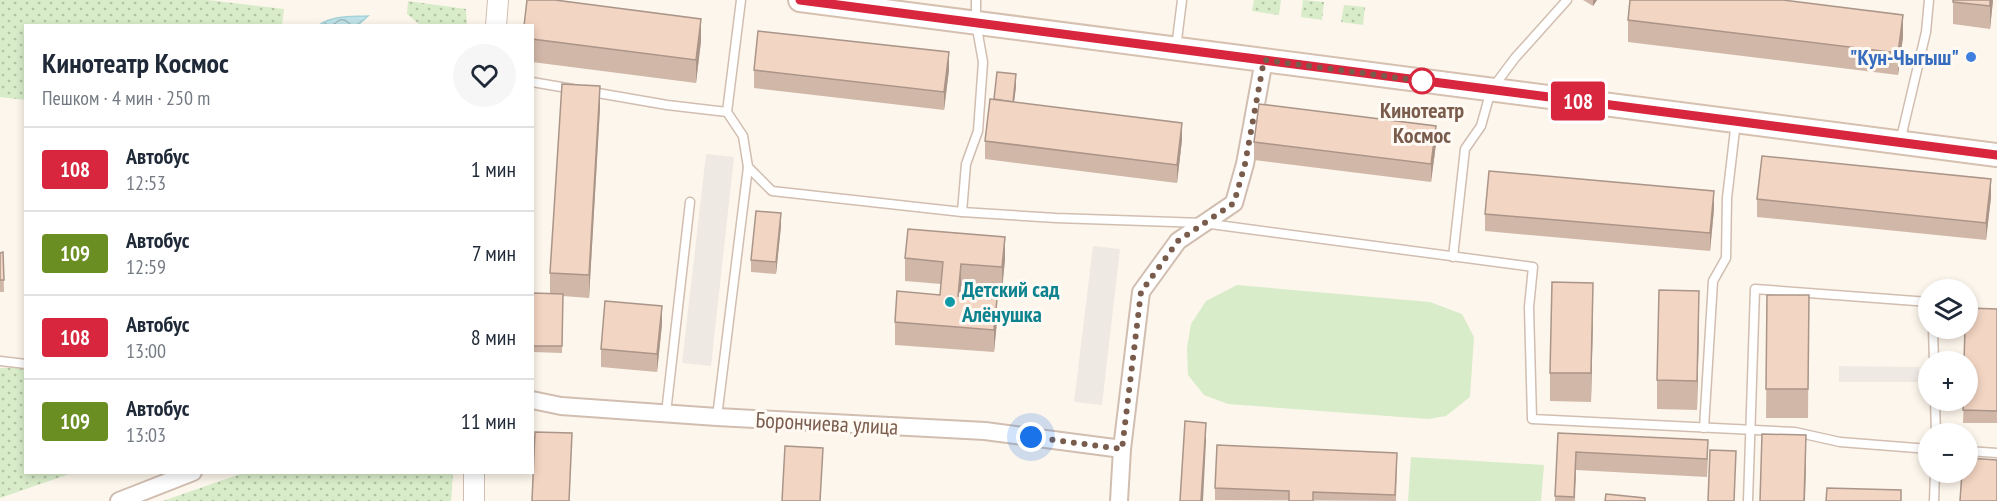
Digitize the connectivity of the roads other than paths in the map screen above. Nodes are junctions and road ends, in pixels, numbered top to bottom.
1 (498, 0) edge
2 (741, 0) edge
3 (800, 0) edge
4 (976, 0) edge
5 (1182, 0) edge
6 (1567, 0) edge
7 (1929, 0) edge
8 (976, 23) junction
9 (496, 24) edge
10 (1176, 49) junction
11 (1264, 60) junction
12 (534, 82) edge
13 (1491, 90) junction
14 (727, 112) junction
15 (1736, 122) junction
16 (1900, 143) junction
17 (1997, 155) edge
18 (748, 167) junction
19 (690, 202) dead end
20 (962, 212) junction
21 (1203, 223) junction
22 (1453, 257) junction
23 (1918, 301) edge
24 (0, 361) edge
25 (24, 364) edge
26 (534, 400) edge
27 (666, 413) junction
28 (717, 417) junction
29 (1704, 428) junction
30 (1749, 430) junction
31 (1918, 448) edge
32 (1122, 449) junction
33 (1978, 452) edge
34 (1997, 453) edge
35 (189, 474) edge
36 (474, 474) edge
37 (1935, 483) edge
38 (119, 501) edge
39 (474, 501) edge
40 (1119, 501) edge
41 (1748, 501) edge
42 (1934, 501) edge

1 - 9 street
2 - 14 lane
3 - 8 main road
4 - 8 lane
5 - 10 lane
6 - 13 lane
7 - 16 lane
8 - 10 main road
8 - 20 lane
10 - 11 main road
11 - 13 main road
11 - 21 street
12 - 14 lane
13 - 15 main road
13 - 22 lane
14 - 18 lane
15 - 16 main road
15 - 29 lane
16 - 17 main road
18 - 20 lane
18 - 28 lane
19 - 27 lane
20 - 21 lane
21 - 22 lane
21 - 32 street
22 - 29 lane
23 - 30 lane
24 - 25 lane
26 - 27 street, Борончиева улица
27 - 28 street, Борончиева улица
28 - 32 street, Борончиева улица
29 - 30 lane
30 - 31 lane
30 - 41 lane
32 - 40 street
33 - 34 lane
35 - 38 street
36 - 39 street
37 - 42 lane

